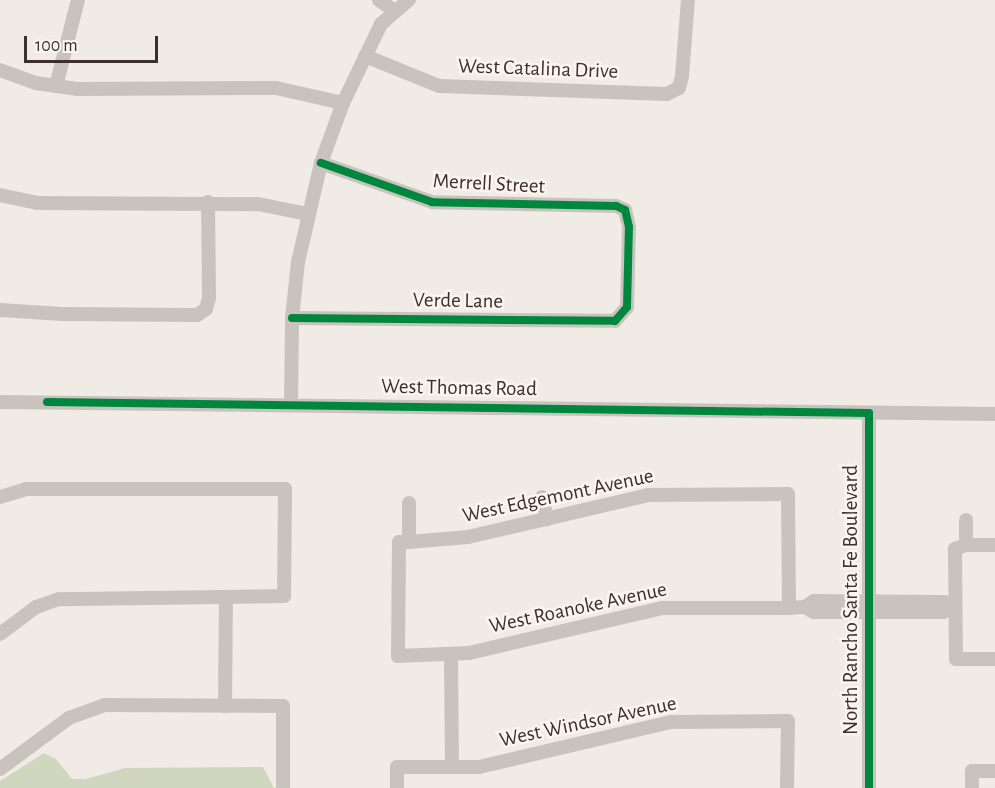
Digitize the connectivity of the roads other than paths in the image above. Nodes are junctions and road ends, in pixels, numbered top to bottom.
1 (78, 0) edge
2 (379, 0) edge
3 (409, 0) edge
4 (688, 0) edge
5 (395, 11) junction
6 (365, 56) junction
7 (0, 70) edge
8 (56, 86) junction
9 (343, 104) junction
10 (321, 163) junction
11 (0, 195) edge
12 (208, 202) junction
13 (307, 214) junction
14 (0, 310) edge
15 (622, 316) joint
16 (292, 318) junction
17 (0, 402) edge
18 (291, 404) junction
19 (869, 413) junction
20 (995, 414) edge
21 (0, 497) edge
22 (542, 497) dead end
23 (409, 503) dead end
24 (547, 519) junction
25 (966, 520) dead end
26 (409, 542) junction
27 (966, 545) junction
28 (995, 545) edge
29 (226, 597) junction
30 (869, 607) junction
31 (955, 607) junction
32 (789, 608) junction
33 (0, 634) edge
34 (451, 656) junction
35 (995, 659) edge
36 (225, 706) junction
37 (452, 767) junction
38 (0, 769) edge
39 (995, 771) edge
40 (283, 788) edge
41 (397, 788) edge
42 (787, 788) edge
43 (869, 788) edge
44 (972, 788) edge

1 - 8 street
2 - 5 street
3 - 5 street
4 - 6 street, West Catalina Drive
5 - 6 street
6 - 9 street
7 - 8 street
8 - 9 street
9 - 10 street
10 - 13 street
10 - 15 street, Merrell Street
11 - 12 street
12 - 13 street
12 - 14 street
13 - 16 street
15 - 16 street, Verde Lane
16 - 18 street
17 - 18 street, West Thomas Road
18 - 19 street, West Thomas Road
19 - 20 street, West Thomas Road
19 - 30 street, North Rancho Santa Fe Boulevard
21 - 29 street
22 - 24 street
23 - 26 street
24 - 26 street, West Edgemont Avenue
24 - 32 street, West Edgemont Avenue
25 - 27 street
26 - 34 street, West Roanoke Avenue
27 - 28 street
27 - 31 street
29 - 33 street
29 - 36 street
30 - 31 street, West Roanoke Avenue
30 - 32 street, West Roanoke Avenue
30 - 43 street, North Rancho Santa Fe Boulevard
31 - 35 street
32 - 34 street, West Roanoke Avenue
34 - 37 street
36 - 38 street
36 - 40 street
37 - 41 street, West Windsor Avenue
37 - 42 street, West Windsor Avenue
39 - 44 street

